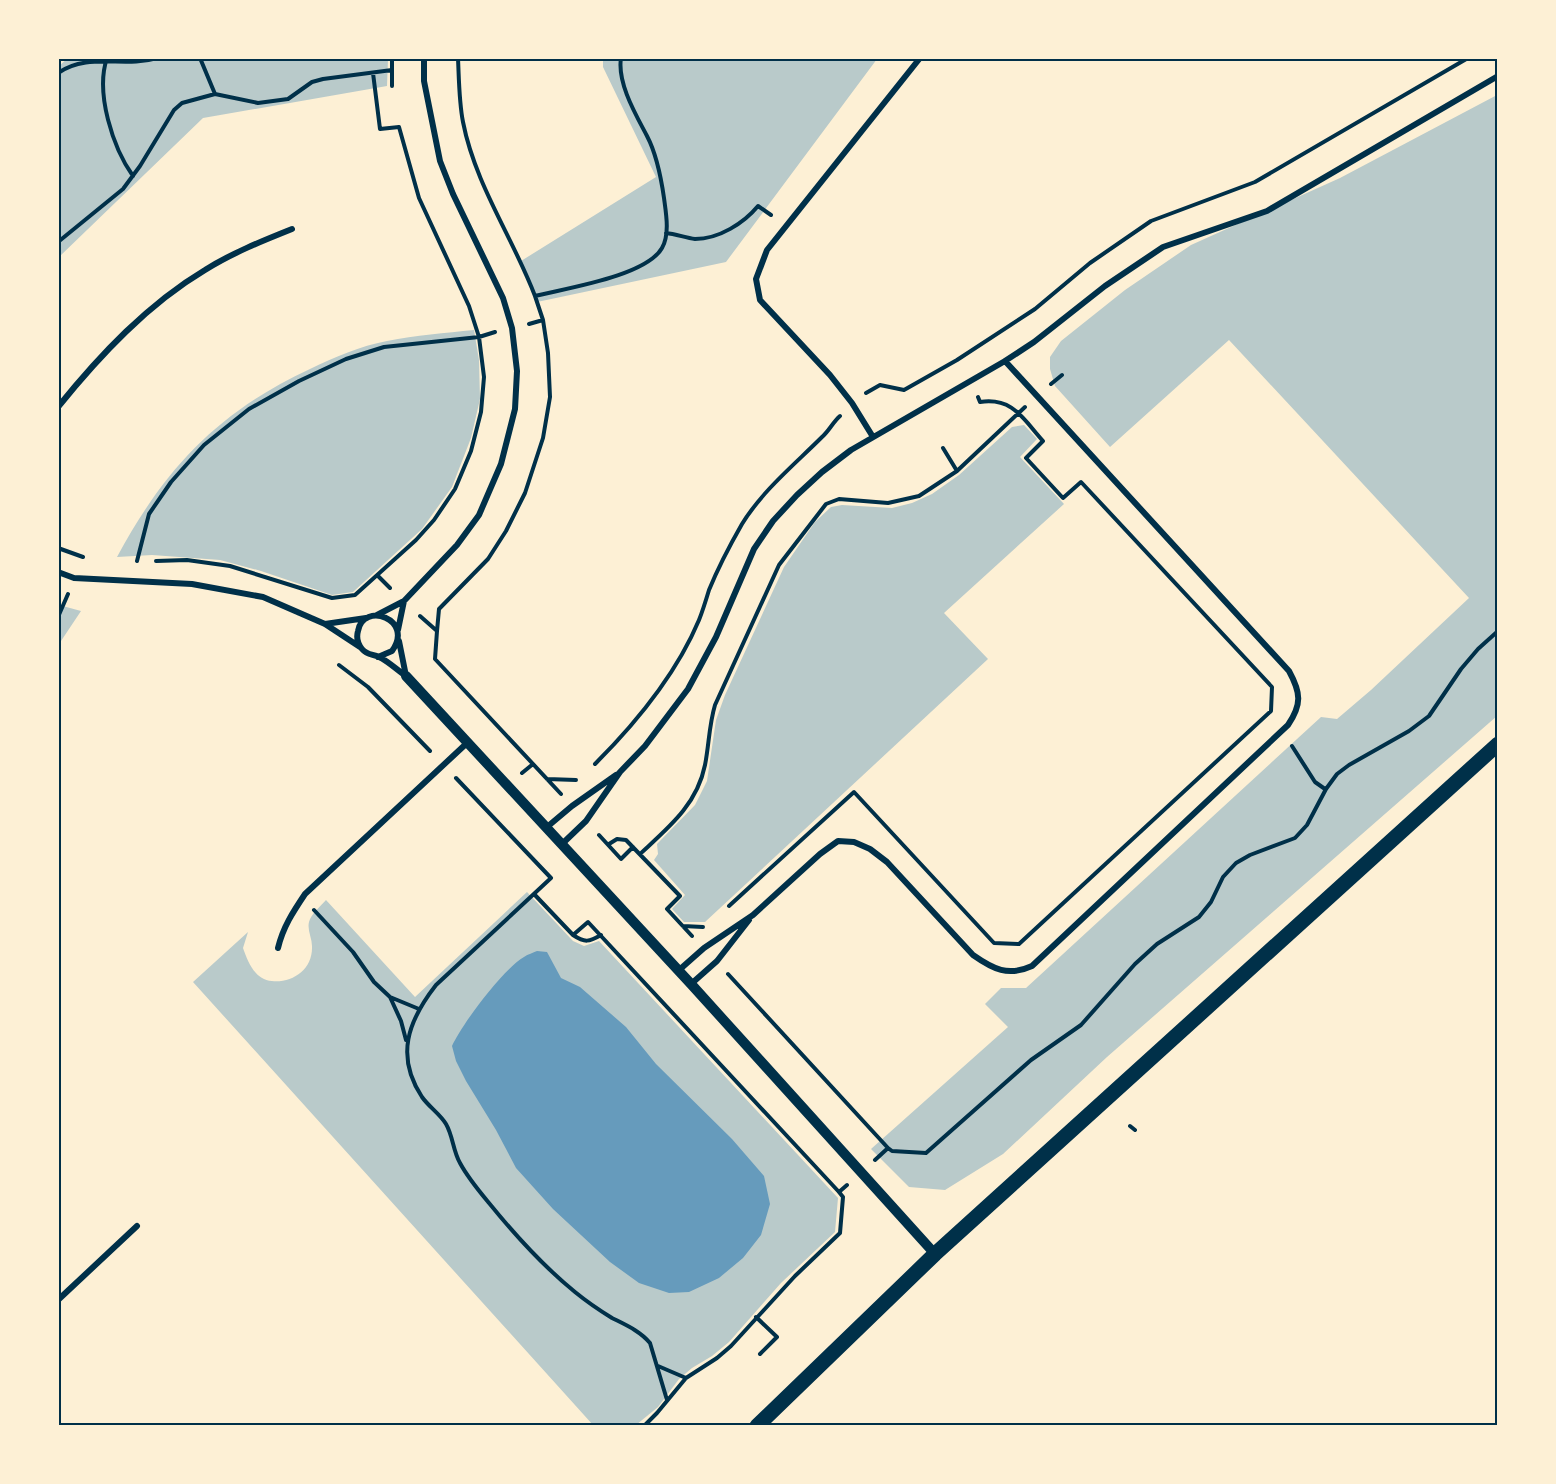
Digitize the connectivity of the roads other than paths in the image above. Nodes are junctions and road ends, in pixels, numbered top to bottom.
1 (424, 58) edge
2 (920, 58) edge
3 (1497, 76) edge
4 (292, 229) dead end
5 (1005, 362) junction
6 (58, 407) edge
7 (873, 437) junction
8 (58, 572) edge
9 (404, 601) junction
10 (373, 616) junction
11 (325, 624) junction
12 (398, 634) junction
13 (360, 647) junction
14 (378, 657) junction
15 (406, 676) junction
16 (467, 742) junction
17 (1497, 744) edge
18 (620, 772) junction
19 (547, 827) junction
20 (562, 844) junction
21 (753, 915) junction
22 (278, 948) dead end
23 (678, 971) junction
24 (691, 984) junction
25 (137, 1226) dead end
26 (935, 1254) junction
27 (58, 1300) edge
28 (757, 1425) edge

1 - 9 street
2 - 7 street
3 - 5 street
4 - 6 street
5 - 7 street
5 - 21 street
7 - 18 street
8 - 11 street
9 - 10 street
9 - 12 street
10 - 11 street
10 - 12 street
10 - 13 street
11 - 13 street
12 - 14 street
12 - 15 street
13 - 14 street
14 - 15 street
15 - 16 street
16 - 19 street
16 - 22 street
17 - 26 main road
18 - 19 street
18 - 20 street
19 - 20 street
20 - 23 street
21 - 23 street
21 - 24 street
23 - 24 street
24 - 26 street
25 - 27 street
26 - 28 main road

